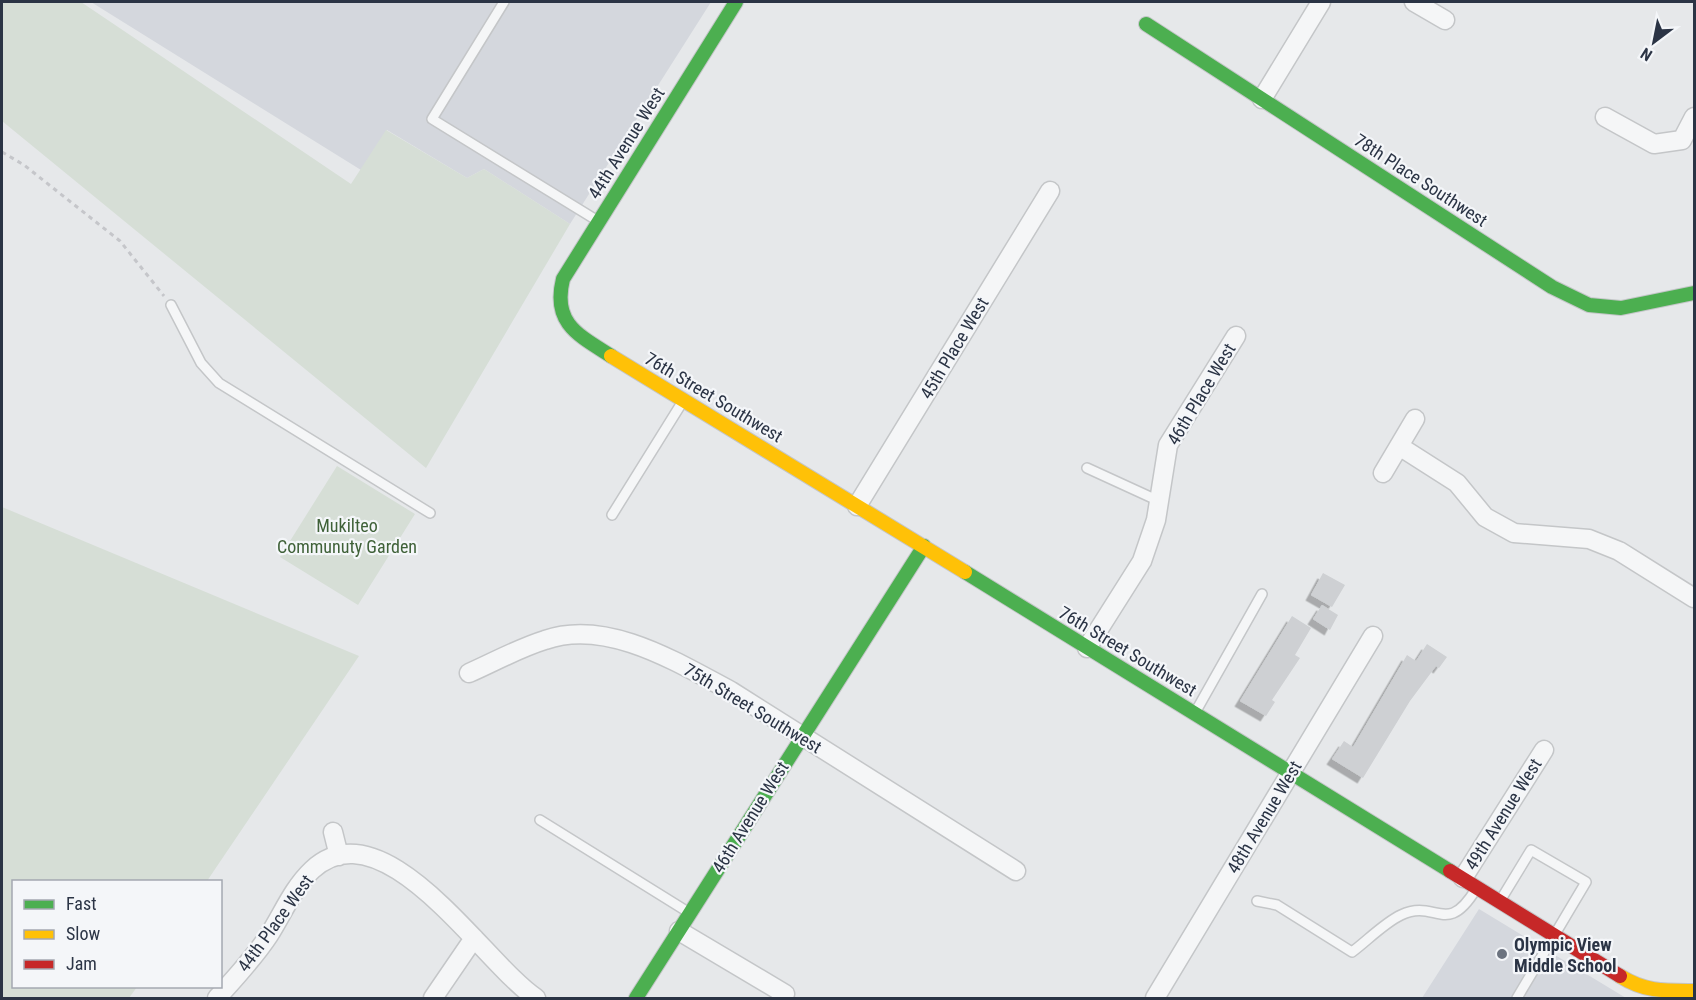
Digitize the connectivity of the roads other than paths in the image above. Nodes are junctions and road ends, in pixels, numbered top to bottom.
1 (504, 2) edge
2 (736, 2) edge
3 (1322, 2) edge
4 (1414, 2) edge
5 (1445, 20) dead end
6 (1146, 24) dead end
7 (1262, 99) junction
8 (1605, 117) dead end
9 (1695, 117) edge
10 (1050, 191) dead end
11 (598, 221) junction
12 (1695, 293) edge
13 (171, 304) road end
14 (558, 308) joint
15 (1236, 336) dead end
16 (684, 399) junction
17 (1415, 419) dead end
18 (1399, 446) junction
19 (1087, 468) dead end
20 (1383, 473) dead end
21 (1159, 501) junction
22 (857, 506) junction
23 (430, 513) dead end
24 (612, 514) dead end
25 (924, 546) junction
26 (1262, 594) dead end
27 (1695, 598) edge
28 (1373, 636) dead end
29 (1088, 648) junction
30 (469, 672) dead end
31 (1195, 713) junction
32 (801, 736) junction
33 (1544, 750) dead end
34 (1290, 771) junction
35 (540, 820) dead end
36 (333, 832) dead end
37 (339, 855) junction
38 (1016, 871) dead end
39 (1470, 882) junction
40 (1257, 901) dead end
41 (1500, 901) junction
42 (690, 914) junction
43 (679, 931) junction
44 (1555, 936) junction
45 (474, 938) junction
46 (1695, 991) edge
47 (785, 994) dead end
48 (217, 999) edge
49 (433, 999) edge
50 (536, 999) edge
51 (636, 999) edge
52 (1155, 999) edge
53 (1517, 999) edge

1 - 11 lane
2 - 11 street, 44th Avenue West
3 - 7 street
4 - 5 street
6 - 7 street, 78th Place Southwest
7 - 12 street, 78th Place Southwest
8 - 9 street
10 - 22 street, 45th Place West
11 - 14 street, 44th Avenue West
13 - 23 lane
14 - 16 street, 76th Street Southwest
15 - 21 street, 46th Place West
16 - 22 street, 76th Street Southwest
16 - 24 lane
17 - 18 street
18 - 20 street
18 - 27 street
19 - 21 lane
21 - 29 street, 46th Place West
22 - 25 street, 76th Street Southwest
25 - 29 street, 76th Street Southwest
25 - 32 street, 46th Avenue West
26 - 31 lane
28 - 34 street, 48th Avenue West
29 - 31 street, 76th Street Southwest
30 - 32 street, 75th Street Southwest
31 - 34 street, 76th Street Southwest
32 - 38 street, 75th Street Southwest
32 - 42 street, 46th Avenue West
33 - 39 street, 49th Avenue West
34 - 39 street, 76th Street Southwest
34 - 52 street, 48th Avenue West
35 - 42 lane
36 - 37 street
37 - 45 street
37 - 48 street, 44th Place West
39 - 40 lane
39 - 41 street, 76th Street Southwest
41 - 44 street, 76th Street Southwest
41 - 44 lane
42 - 43 street, 46th Avenue West
43 - 47 street
43 - 51 street, 46th Avenue West
44 - 46 street, 76th Street Southwest
44 - 53 lane
45 - 49 street
45 - 50 street

